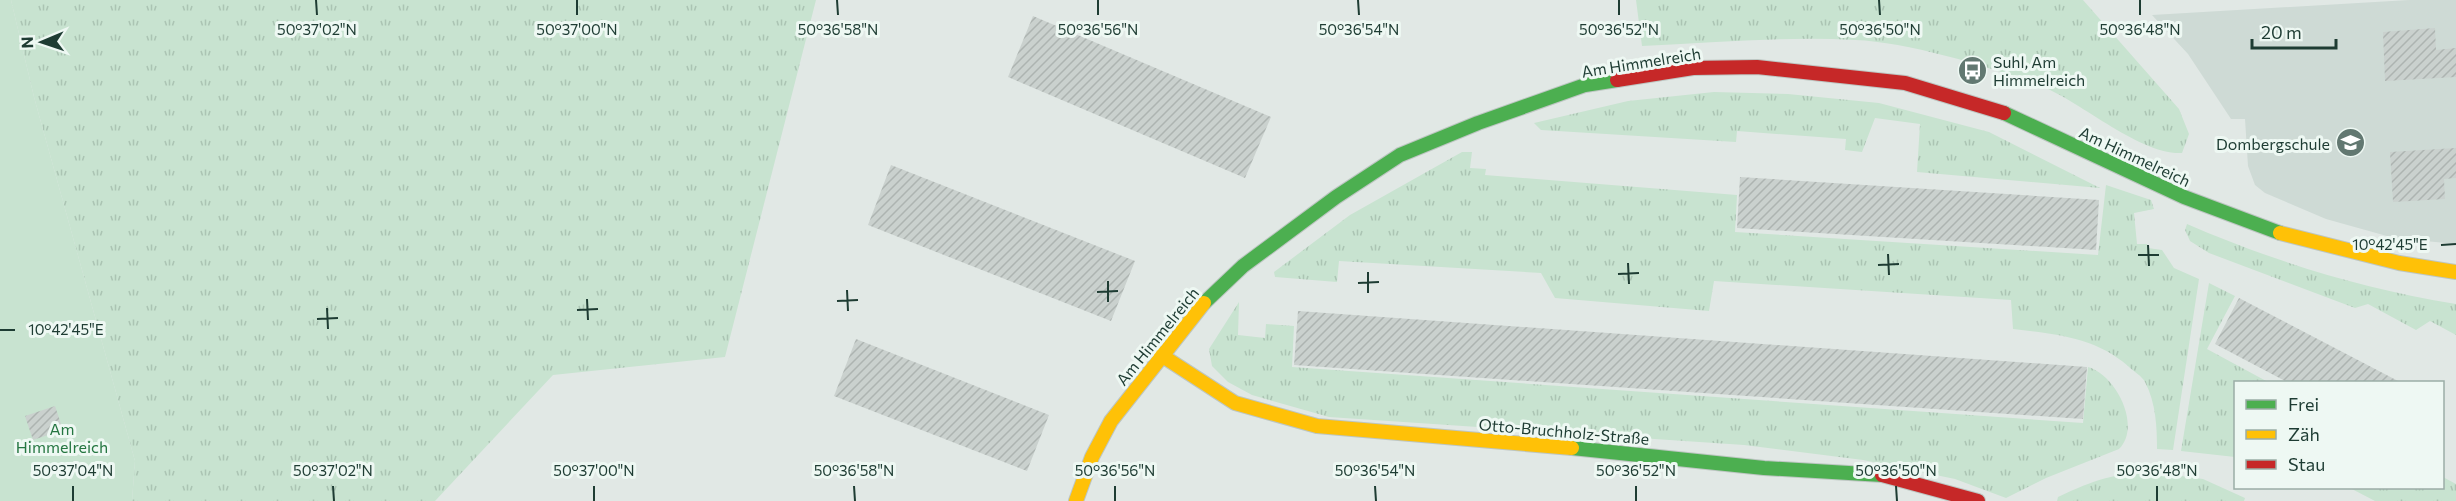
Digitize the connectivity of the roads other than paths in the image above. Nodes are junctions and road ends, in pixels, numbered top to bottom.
1 (2456, 272) edge
2 (1161, 355) junction
3 (1076, 501) edge
4 (1978, 501) edge

1 - 2 street, Am Himmelreich
2 - 3 street, Am Himmelreich
2 - 4 street, Otto-Bruchholz-Straße

